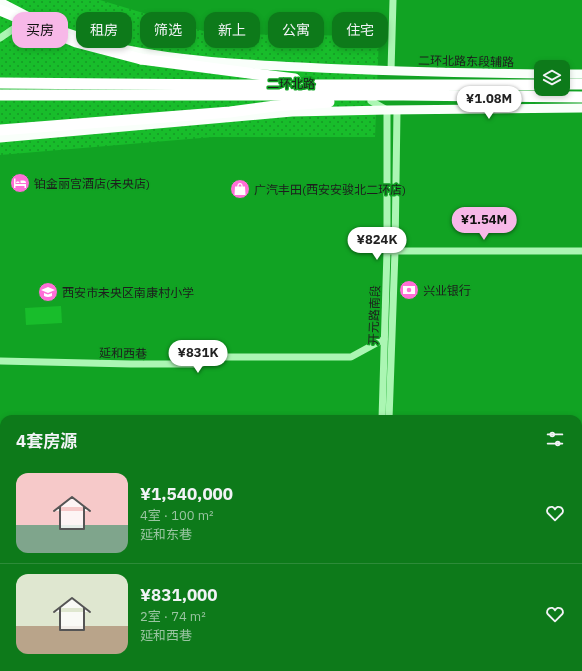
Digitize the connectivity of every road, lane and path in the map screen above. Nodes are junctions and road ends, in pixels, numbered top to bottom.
1 (393, 0) edge
2 (0, 2) edge
3 (0, 10) edge
4 (19, 12) edge
5 (12, 30) edge
6 (68, 34) edge
7 (0, 38) edge
8 (391, 71) junction
9 (534, 74) edge
10 (570, 74) edge
11 (582, 74) edge
12 (0, 83) edge
13 (339, 84) junction
14 (534, 84) edge
15 (570, 84) edge
16 (582, 84) edge
17 (234, 90) junction
18 (0, 95) edge
19 (403, 95) junction
20 (582, 97) edge
21 (371, 101) junction
22 (582, 108) edge
23 (392, 110) junction
24 (0, 130) edge
25 (0, 138) edge
26 (387, 251) junction
27 (395, 251) junction
28 (582, 251) edge
29 (384, 338) junction
30 (0, 361) edge
31 (382, 415) edge
32 (390, 415) edge

1 - 8 street
2 - 4 main road, 二环北路东段辅路
3 - 13 highway, bridge
5 - 7 street
6 - 8 main road, 二环北路东段辅路
8 - 9 main road, 二环北路东段辅路
10 - 11 main road
12 - 17 highway, 二环北路
13 - 14 highway, 二环北路
13 - 17 highway, 二环北路
15 - 16 highway
17 - 18 highway, 二环北路
17 - 19 highway, 二环北路
19 - 20 highway, 二环北路
19 - 21 highway
21 - 23 street
21 - 24 highway
22 - 23 main road
23 - 25 main road
23 - 26 street, 开元路南段
23 - 27 street, 开元路南段
26 - 27 street
26 - 29 street, 开元路南段
27 - 28 street
27 - 32 street, 开元路南段
29 - 30 street, 延和西巷
29 - 31 street, 开元路南段

